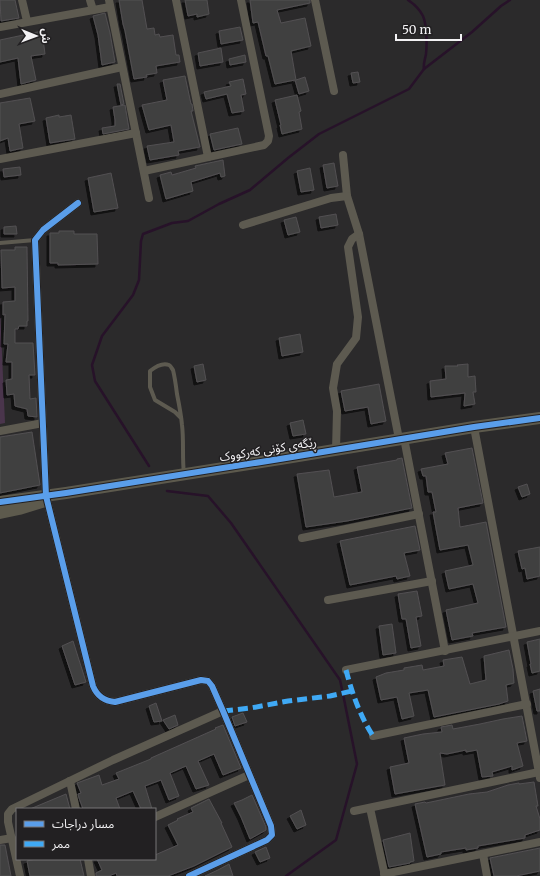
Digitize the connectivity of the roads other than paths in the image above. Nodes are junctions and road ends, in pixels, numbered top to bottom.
1 (22, 0) edge
2 (90, 0) edge
3 (176, 0) edge
4 (241, 0) edge
5 (315, 0) edge
6 (109, 3) edge
7 (93, 10) junction
8 (27, 21) junction
9 (0, 26) edge
10 (122, 67) junction
11 (334, 91) dead end
12 (0, 94) edge
13 (136, 133) junction
14 (343, 155) dead end
15 (208, 157) junction
16 (0, 159) edge
17 (144, 171) junction
18 (347, 196) junction
19 (149, 198) dead end
20 (78, 203) dead end
21 (243, 225) dead end
22 (359, 234) junction
23 (35, 240) junction
24 (0, 243) edge
25 (181, 418) junction
26 (540, 418) edge
27 (43, 423) junction
28 (474, 427) junction
29 (0, 431) edge
30 (402, 439) junction
31 (336, 450) junction
32 (184, 474) junction
33 (47, 498) junction
34 (0, 502) edge
35 (0, 513) edge
36 (419, 514) junction
37 (302, 538) dead end
38 (432, 580) junction
39 (328, 600) dead end
40 (540, 631) edge
41 (514, 636) junction
42 (445, 651) junction
43 (346, 670) dead end
44 (527, 704) junction
45 (224, 712) junction
46 (373, 736) dead end
47 (250, 775) junction
48 (540, 775) edge
49 (70, 781) junction
50 (76, 808) edge
51 (370, 808) junction
52 (354, 811) dead end
53 (156, 817) edge
54 (12, 838) junction
55 (0, 840) edge
56 (540, 842) edge
57 (483, 854) junction
58 (16, 857) edge
59 (17, 860) edge
60 (88, 860) edge
61 (384, 875) edge
62 (20, 876) edge
63 (92, 876) edge
64 (190, 876) edge
65 (487, 876) edge

1 - 8 street
2 - 7 street
3 - 15 street
4 - 15 street
5 - 11 street
6 - 7 street
6 - 10 street
7 - 8 street
8 - 9 street
10 - 12 street
10 - 13 street
13 - 16 street
13 - 17 street
14 - 18 street
15 - 17 street
17 - 19 street
18 - 21 street
18 - 22 street
20 - 23 street
22 - 30 street
22 - 31 street
23 - 24 lane
23 - 27 street
25 - 25 lane
25 - 32 lane
26 - 28 street, ڕێگەی کۆنی کەرکووک
27 - 29 street
27 - 33 street
28 - 30 street, ڕێگەی کۆنی کەرکووک
28 - 41 street
30 - 31 street, ڕێگەی کۆنی کەرکووک
30 - 36 street
31 - 32 street, ڕێگەی کۆنی کەرکووک
32 - 33 street, ڕێگەی کۆنی کەرکووک
33 - 34 street, ڕێگەی کۆنی کەرکووک
33 - 35 street, ڕێگەی کۆنی کەرکووک
33 - 45 street
36 - 37 street
36 - 38 street
38 - 39 street
38 - 42 street
40 - 41 street
41 - 42 street
41 - 44 street
42 - 43 street
44 - 46 street
44 - 48 street
45 - 47 street
45 - 49 street
47 - 53 street
47 - 64 street
48 - 51 street
49 - 50 street
49 - 54 street
51 - 52 street
51 - 61 street
54 - 55 street
54 - 58 street
56 - 57 street
57 - 61 street
57 - 65 street
59 - 62 street
60 - 63 street

